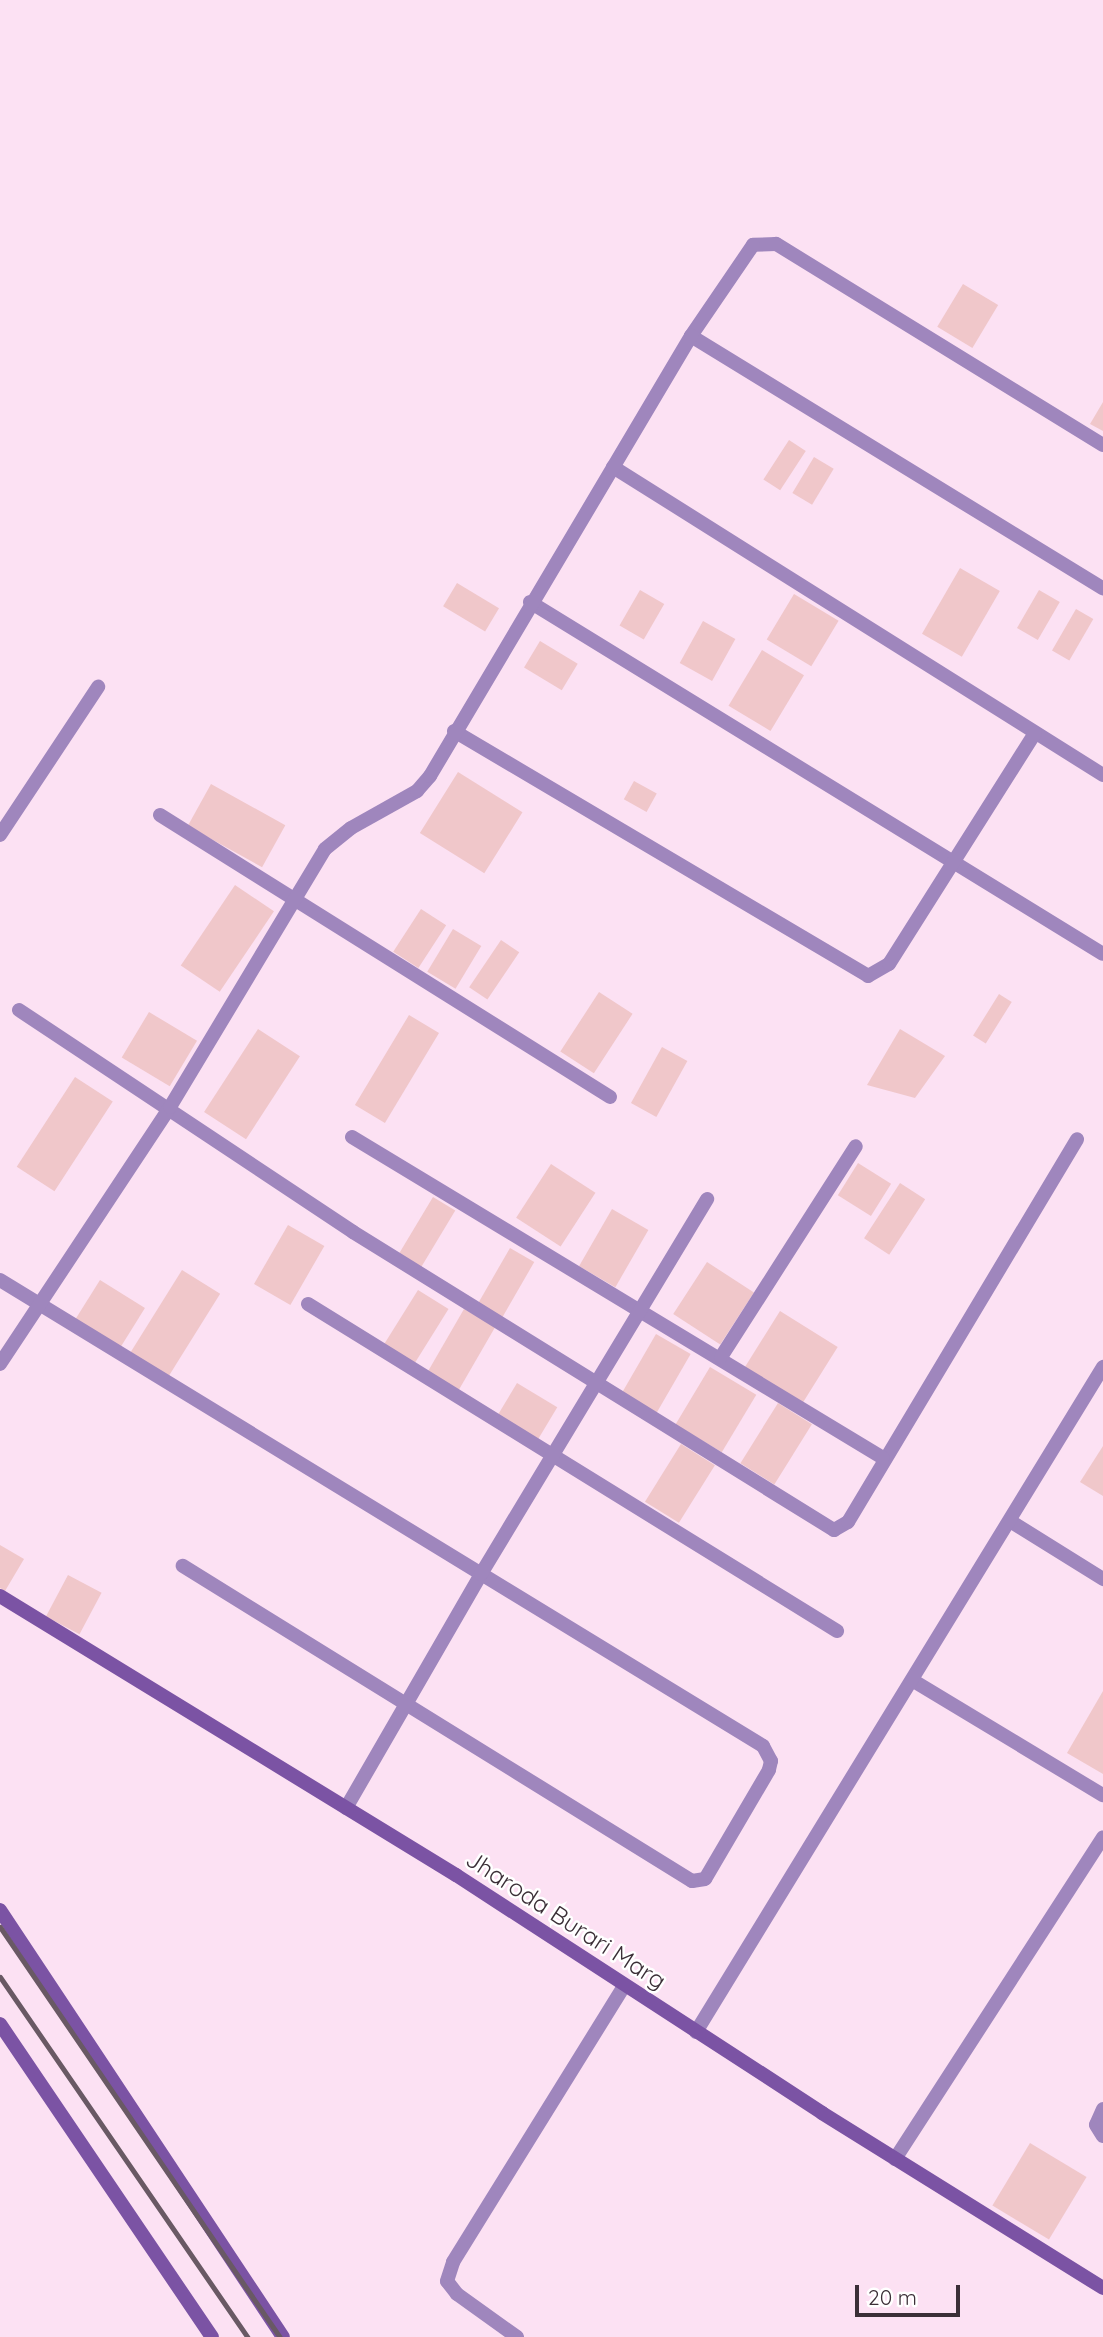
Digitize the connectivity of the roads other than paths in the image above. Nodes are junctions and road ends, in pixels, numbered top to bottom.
1 (691, 336) junction
2 (1103, 445) edge
3 (613, 467) junction
4 (1103, 588) edge
5 (530, 602) junction
6 (98, 687) dead end
7 (454, 731) junction
8 (1035, 733) junction
9 (1103, 775) edge
10 (160, 815) dead end
11 (0, 835) edge
12 (951, 864) junction
13 (294, 900) junction
14 (1103, 954) edge
15 (19, 1010) dead end
16 (610, 1097) dead end
17 (170, 1107) junction
18 (352, 1137) dead end
19 (1077, 1139) dead end
20 (856, 1146) dead end
21 (707, 1199) dead end
22 (0, 1280) edge
23 (39, 1303) junction
24 (307, 1304) dead end
25 (640, 1308) junction
26 (721, 1357) junction
27 (0, 1364) edge
28 (1103, 1367) edge
29 (595, 1382) junction
30 (1099, 1384) edge
31 (553, 1452) junction
32 (883, 1458) junction
33 (1010, 1521) junction
34 (183, 1566) dead end
35 (481, 1574) junction
36 (1103, 1579) edge
37 (0, 1596) edge
38 (837, 1631) dead end
39 (912, 1680) junction
40 (406, 1703) junction
41 (1103, 1795) edge
42 (346, 1808) junction
43 (1103, 1837) edge
44 (0, 1910) edge
45 (624, 1986) junction
46 (0, 2024) edge
47 (696, 2032) junction
48 (1103, 2109) edge
49 (1103, 2136) edge
50 (895, 2159) junction
51 (1103, 2288) edge
52 (212, 2337) edge
53 (283, 2337) edge
54 (517, 2337) edge

1 - 2 street
1 - 3 street
1 - 4 street
3 - 5 street
3 - 8 street
5 - 7 street
5 - 12 street
6 - 11 street
7 - 12 street
7 - 13 street
8 - 9 street
8 - 12 street
10 - 13 street
12 - 14 street
13 - 16 street
13 - 17 street
15 - 17 street
17 - 23 street
17 - 29 street
18 - 25 street
19 - 32 street
20 - 26 street
21 - 25 street
22 - 23 street
23 - 27 street
23 - 35 street
24 - 31 street
25 - 26 street
25 - 29 street
26 - 32 street
28 - 30 street
29 - 31 street
29 - 32 street
30 - 33 street
31 - 35 street
31 - 38 street
33 - 36 street
33 - 39 street
34 - 40 street
35 - 40 street
35 - 40 street
37 - 42 street, Jharoda Burari Marg
39 - 41 street
39 - 47 street
40 - 42 street
42 - 45 street, Jharoda Burari Marg
43 - 50 street
44 - 53 street
45 - 47 street, Jharoda Burari Marg
45 - 54 street
46 - 52 street
47 - 50 street, Jharoda Burari Marg
48 - 49 street
50 - 51 street, Jharoda Burari Marg

